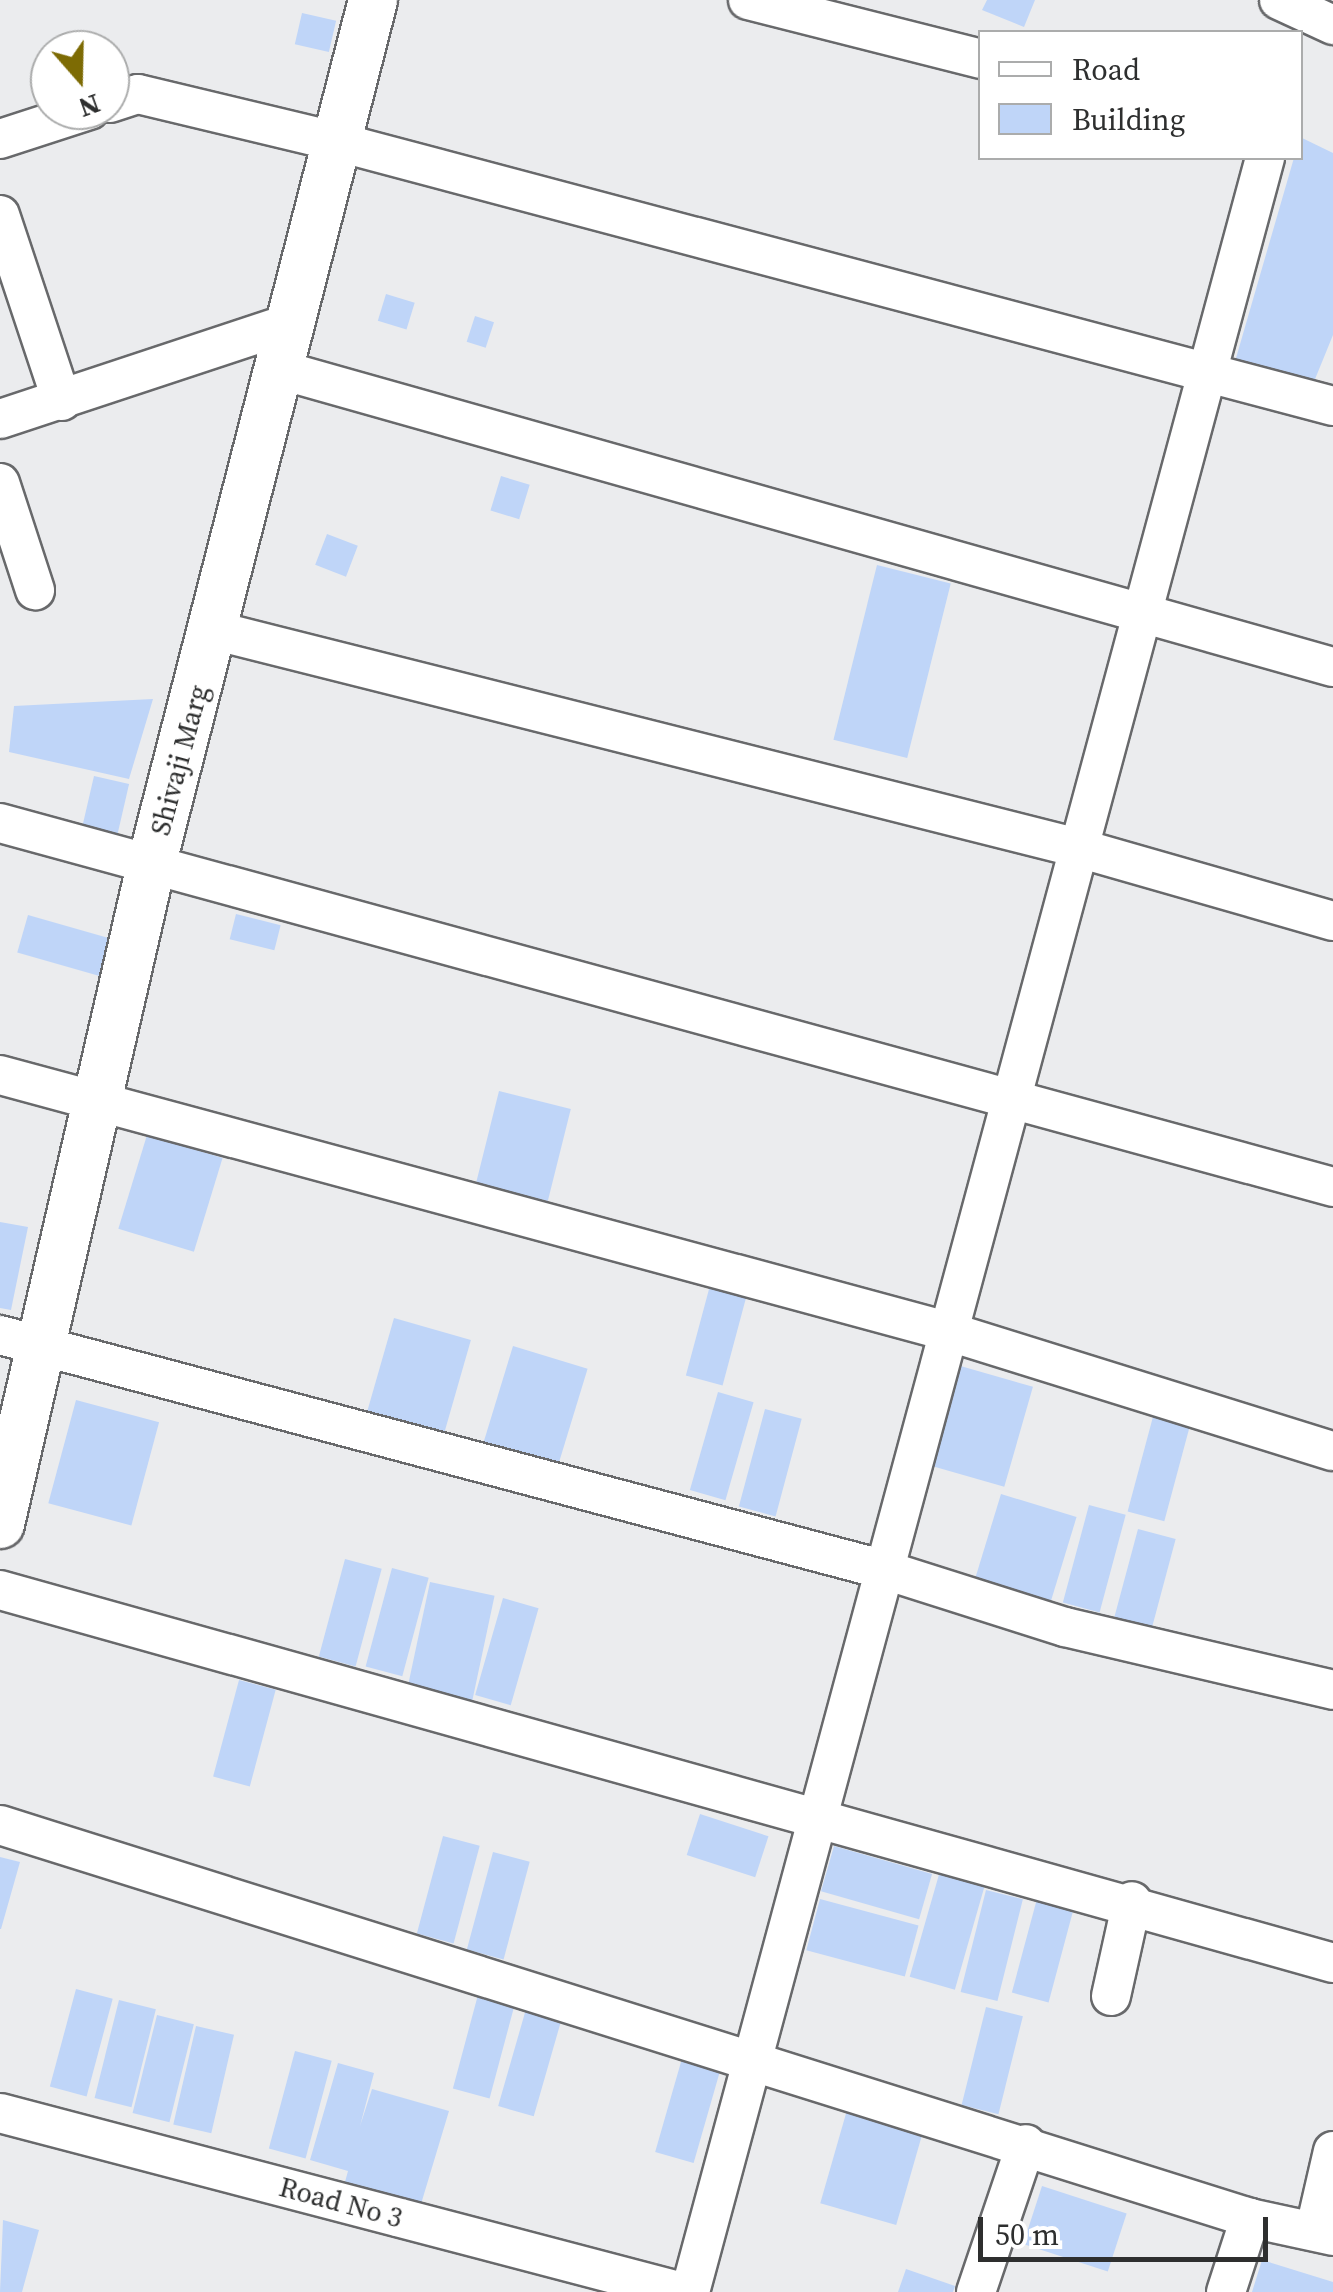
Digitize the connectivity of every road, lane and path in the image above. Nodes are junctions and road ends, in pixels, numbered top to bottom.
1 (373, 0) edge
2 (748, 0) edge
3 (978, 58) edge
4 (130, 97) edge
5 (30, 130) edge
6 (0, 140) edge
7 (338, 142) junction
8 (1264, 160) edge
9 (0, 214) edge
10 (280, 346) junction
11 (1207, 369) junction
12 (62, 401) junction
13 (1333, 406) edge
14 (0, 419) edge
15 (0, 484) edge
16 (35, 590) dead end
17 (1142, 616) junction
18 (213, 630) junction
19 (1333, 667) edge
20 (0, 824) edge
21 (1082, 848) junction
22 (151, 866) junction
23 (1333, 921) edge
24 (0, 1075) edge
25 (1013, 1094) junction
26 (100, 1100) junction
27 (1333, 1187) edge
28 (947, 1331) junction
29 (22, 1341) edge
30 (1333, 1451) edge
31 (0, 1524) edge
32 (885, 1570) junction
33 (0, 1590) edge
34 (1333, 1690) edge
35 (817, 1824) junction
36 (0, 1825) edge
37 (1132, 1901) junction
38 (1333, 1963) edge
39 (1110, 1996) dead end
40 (751, 2060) junction
41 (0, 2112) edge
42 (1026, 2144) junction
43 (1333, 2151) edge
44 (1250, 2218) junction
45 (1324, 2233) edge
46 (687, 2292) edge
47 (976, 2292) edge
48 (1226, 2292) edge

1 - 7 street, Shivaji Marg
2 - 3 street
4 - 7 street
5 - 6 street
7 - 10 street, Shivaji Marg
7 - 11 street
8 - 11 street
9 - 12 street
10 - 12 street
10 - 17 street
10 - 18 street, Shivaji Marg
11 - 13 street
11 - 17 street
12 - 14 street
15 - 16 street
17 - 19 street
17 - 21 street
18 - 21 street
18 - 22 street, Shivaji Marg
20 - 22 street
21 - 23 street
21 - 25 street
22 - 25 street
22 - 26 street, Shivaji Marg
24 - 26 street
25 - 27 street
25 - 28 street
26 - 28 street
26 - 29 street, Shivaji Marg
28 - 30 street
28 - 32 street
29 - 31 street, Shivaji Marg
29 - 32 street
32 - 34 street
32 - 35 street
33 - 35 street
35 - 37 street
35 - 40 street
36 - 40 street
37 - 38 street
37 - 39 street
40 - 42 street
40 - 46 street
41 - 46 street, Road No 3
42 - 44 street
42 - 47 street
43 - 45 street
44 - 45 street
44 - 48 street

